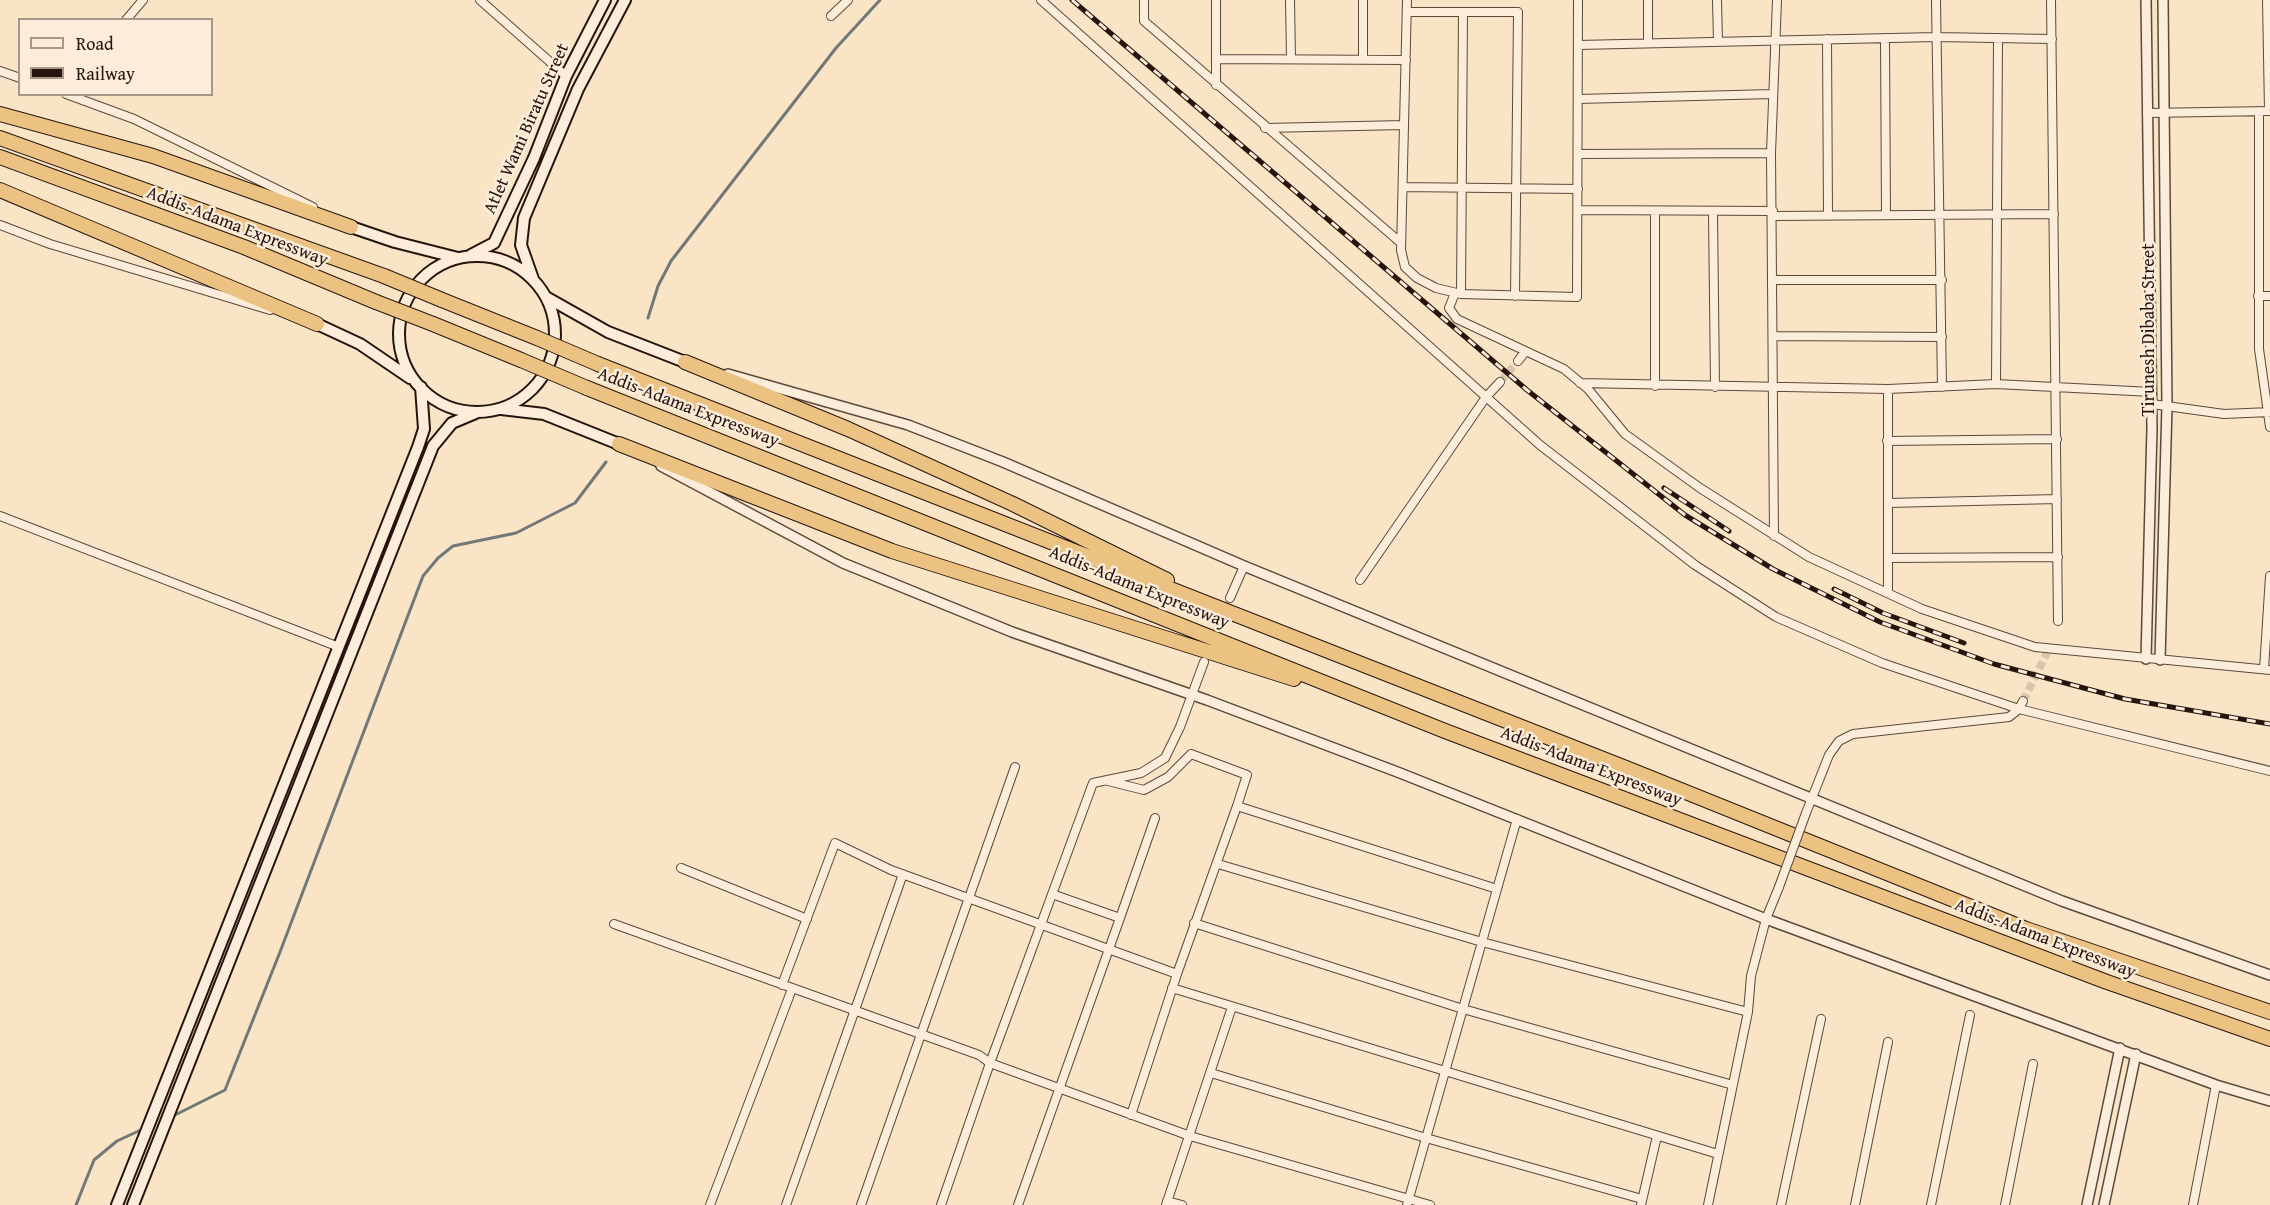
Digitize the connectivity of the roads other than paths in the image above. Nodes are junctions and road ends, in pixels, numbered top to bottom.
1 (143, 0) edge
2 (480, 0) edge
3 (605, 0) edge
4 (625, 0) edge
5 (848, 0) edge
6 (1041, 0) edge
7 (1144, 0) edge
8 (1216, 0) edge
9 (1290, 0) edge
10 (1363, 0) edge
11 (1407, 0) edge
12 (1578, 0) edge
13 (1648, 0) edge
14 (1718, 0) edge
15 (1777, 0) edge
16 (1936, 0) edge
17 (2051, 0) edge
18 (2146, 0) edge
19 (2163, 0) edge
20 (2267, 0) edge
21 (1407, 12) junction
22 (1463, 12) junction
23 (831, 15) dead end
24 (128, 18) edge
25 (592, 26) junction
26 (606, 36) junction
27 (1936, 37) junction
28 (1885, 38) junction
29 (1998, 38) junction
30 (1827, 39) junction
31 (2052, 39) junction
32 (1774, 40) junction
33 (1718, 42) junction
34 (1648, 43) junction
35 (1578, 45) junction
36 (2269, 54) edge
37 (1216, 59) junction
38 (1291, 59) junction
39 (1363, 60) junction
40 (1406, 60) junction
41 (0, 71) edge
42 (566, 76) junction
43 (18, 77) edge
44 (1216, 85) junction
45 (1772, 94) junction
46 (71, 96) edge
47 (1578, 99) junction
48 (2259, 111) junction
49 (2269, 111) edge
50 (2147, 113) junction
51 (2164, 113) junction
52 (0, 114) edge
53 (1404, 125) junction
54 (1265, 128) junction
55 (0, 138) edge
56 (1771, 153) junction
57 (1578, 154) junction
58 (0, 157) edge
59 (534, 158) junction
60 (545, 164) junction
61 (1403, 187) junction
62 (1460, 188) junction
63 (1578, 189) junction
64 (0, 190) edge
65 (1518, 190) junction
66 (1578, 210) junction
67 (1655, 212) junction
68 (1713, 212) junction
69 (1773, 213) junction
70 (2054, 214) junction
71 (1828, 215) junction
72 (1886, 215) junction
73 (1938, 215) junction
74 (1997, 215) junction
75 (0, 225) edge
76 (351, 227) junction
77 (1401, 243) junction
78 (462, 257) junction
79 (533, 279) junction
80 (1772, 280) junction
81 (1941, 280) junction
82 (1458, 293) junction
83 (1515, 296) junction
84 (2258, 296) junction
85 (2270, 296) edge
86 (546, 297) junction
87 (317, 324) junction
88 (1773, 336) junction
89 (1942, 337) junction
90 (2259, 349) junction
91 (2270, 349) edge
92 (1525, 352) junction
93 (685, 362) junction
94 (1518, 362) tunnel mouth
95 (1500, 382) tunnel mouth
96 (1579, 383) junction
97 (1996, 384) junction
98 (419, 385) junction
99 (1655, 386) junction
100 (2057, 386) junction
101 (1715, 387) junction
102 (1942, 387) junction
103 (1774, 388) junction
104 (1888, 389) junction
105 (2152, 392) junction
106 (1486, 397) junction
107 (2151, 404) junction
108 (2167, 406) junction
109 (498, 409) junction
110 (478, 412) junction
111 (2269, 412) edge
112 (2270, 427) edge
113 (2057, 439) junction
114 (1887, 441) junction
115 (619, 444) junction
116 (2057, 499) junction
117 (1888, 503) junction
118 (0, 516) edge
119 (1774, 536) junction
120 (2058, 557) junction
121 (1888, 558) junction
122 (1244, 566) junction
123 (2270, 576) edge
124 (1360, 580) dead end
125 (1888, 593) junction
126 (1230, 598) tunnel mouth
127 (1246, 620) junction
128 (2058, 621) dead end
129 (339, 647) junction
130 (2146, 659) junction
131 (2160, 660) junction
132 (1204, 662) tunnel mouth
133 (2267, 669) edge
134 (1191, 694) junction
135 (2023, 701) tunnel mouth
136 (1379, 704) junction
137 (2019, 709) junction
138 (1015, 767) dead end
139 (2270, 771) edge
140 (1106, 780) junction
141 (1811, 798) junction
142 (1237, 806) junction
143 (1155, 818) dead end
144 (1517, 819) junction
145 (1218, 864) junction
146 (681, 868) dead end
147 (903, 874) junction
148 (1497, 889) junction
149 (1052, 894) junction
150 (968, 898) junction
151 (1120, 918) junction
152 (807, 919) junction
153 (1766, 919) junction
154 (1194, 923) junction
155 (614, 924) dead end
156 (1041, 924) junction
157 (1482, 942) junction
158 (1110, 950) junction
159 (1177, 974) junction
160 (2270, 975) edge
161 (782, 985) junction
162 (792, 988) junction
163 (1172, 988) junction
164 (1232, 1007) junction
165 (1463, 1009) junction
166 (852, 1010) junction
167 (1748, 1012) junction
168 (2270, 1012) edge
169 (1970, 1015) dead end
170 (1821, 1019) dead end
171 (920, 1035) junction
172 (2270, 1039) edge
173 (1888, 1042) dead end
174 (2120, 1048) junction
175 (2136, 1054) junction
176 (990, 1063) junction
177 (2033, 1064) dead end
178 (1445, 1072) junction
179 (1211, 1073) junction
180 (1733, 1085) junction
181 (2216, 1085) junction
182 (1060, 1090) junction
183 (2270, 1101) edge
184 (1131, 1115) junction
185 (1190, 1136) junction
186 (1657, 1136) junction
187 (1426, 1138) junction
188 (1719, 1154) junction
189 (1408, 1202) edge
190 (1642, 1202) edge
191 (1166, 1203) edge
192 (117, 1205) edge
193 (133, 1205) edge
194 (710, 1205) edge
195 (786, 1205) edge
196 (861, 1205) edge
197 (941, 1205) edge
198 (1018, 1205) edge
199 (1182, 1205) edge
200 (1430, 1205) edge
201 (1708, 1205) edge
202 (1781, 1205) edge
203 (1855, 1205) edge
204 (1931, 1205) edge
205 (2005, 1205) edge
206 (2087, 1205) edge
207 (2104, 1205) edge
208 (2193, 1205) edge

1 - 24 street
2 - 42 street
3 - 25 main road, Atlet Wami Biratu Street
4 - 26 main road
5 - 23 street
6 - 106 street
7 - 44 street
8 - 37 street
9 - 38 street
10 - 39 street
11 - 21 street
12 - 35 street
13 - 34 street
14 - 33 street
15 - 32 street
16 - 27 street
17 - 31 street
18 - 50 street, Tirunesh Dibaba Street
19 - 51 street, Tirunesh Dibaba Street
20 - 36 street
21 - 22 street
21 - 40 street
22 - 62 street
22 - 65 street
25 - 26 main road
25 - 42 main road, Atlet Wami Biratu Street
26 - 60 main road
27 - 28 street
27 - 29 street
27 - 73 street
28 - 30 street
28 - 72 street
29 - 31 street
29 - 74 street
30 - 32 street
30 - 71 street
31 - 70 street
32 - 33 street
32 - 45 street
33 - 34 street
34 - 35 street
35 - 47 street
36 - 49 street
37 - 38 street
37 - 44 street
38 - 39 street
39 - 40 street
40 - 53 street
41 - 43 street
42 - 59 main road, Atlet Wami Biratu Street
44 - 54 street
45 - 47 street
45 - 56 street
46 - 76 street
47 - 57 street
48 - 49 street
48 - 51 street
48 - 84 street
50 - 51 street
50 - 105 street, Tirunesh Dibaba Street
51 - 108 street, Tirunesh Dibaba Street
52 - 76 highway
53 - 54 street
53 - 61 street
54 - 77 street
55 - 127 highway, Addis-Adama Expressway, bridge
56 - 57 street
56 - 69 street
57 - 63 street
58 - 136 highway, Addis-Adama Expressway, bridge
59 - 60 main road
59 - 78 main road, Atlet Wami Biratu Street
60 - 79 main road
61 - 62 street
61 - 77 street
62 - 65 street
62 - 82 street
63 - 65 street
63 - 66 street
64 - 87 highway
65 - 83 street
66 - 67 street
66 - 83 street
67 - 68 street
67 - 99 street
68 - 69 street
68 - 101 street
69 - 71 street
69 - 80 street
70 - 74 street
70 - 100 street
71 - 72 street
72 - 73 street
73 - 74 street
73 - 81 street
74 - 97 street
75 - 87 street
76 - 78 main road
77 - 82 street
78 - 79 main road
78 - 98 main road
79 - 86 main road
80 - 81 street
80 - 88 street
81 - 89 street
82 - 83 street
82 - 92 street
84 - 85 street
84 - 90 street
86 - 93 main road
86 - 109 main road
87 - 98 main road
88 - 89 street
88 - 103 street
89 - 102 street
90 - 91 street
90 - 111 street
92 - 94 street
92 - 96 street
93 - 122 street
93 - 127 highway
95 - 106 street
96 - 99 street
96 - 119 street
97 - 100 street
97 - 102 street
98 - 110 main road
98 - 129 main road
99 - 101 street
100 - 105 street
100 - 113 street
101 - 103 street
102 - 104 street
103 - 104 street
103 - 119 street
104 - 114 street
105 - 107 street, Tirunesh Dibaba Street
106 - 124 street
106 - 137 street
107 - 108 street
107 - 130 street, Tirunesh Dibaba Street
108 - 111 street
108 - 131 street, Tirunesh Dibaba Street
109 - 110 main road
109 - 115 main road
110 - 193 main road
111 - 112 street
113 - 114 street
113 - 116 street
114 - 117 street
115 - 134 street
115 - 136 highway
116 - 117 street
116 - 120 street
117 - 121 street
118 - 129 street
119 - 125 street
120 - 121 street
120 - 128 street
121 - 125 street
122 - 126 street
122 - 141 street
123 - 133 street
125 - 130 street
127 - 168 highway, Addis-Adama Expressway
129 - 192 main road
130 - 131 street
131 - 133 street
132 - 134 street
134 - 140 street
134 - 144 street
135 - 137 street
136 - 172 highway, Addis-Adama Expressway
137 - 139 street
137 - 141 street
138 - 150 street
140 - 142 street
140 - 149 street
141 - 153 street, bridge
141 - 160 street
142 - 145 street
142 - 148 street
143 - 151 street
144 - 148 street
144 - 153 street
145 - 154 street
145 - 157 street
146 - 152 street
147 - 150 street
147 - 152 street
147 - 166 street
148 - 157 street
149 - 151 street
149 - 156 street
150 - 156 street
150 - 171 street
151 - 158 street
152 - 161 street
153 - 167 street
153 - 174 street
154 - 159 street
154 - 165 street
155 - 161 street
156 - 158 street
156 - 176 street
157 - 165 street
157 - 167 street
158 - 159 street
158 - 182 street
159 - 163 street
161 - 162 street
162 - 166 street
162 - 194 street
163 - 164 street
163 - 184 street
164 - 178 street
164 - 179 street
165 - 178 street
165 - 180 street
166 - 171 street
166 - 195 street
167 - 180 street
169 - 204 street
170 - 202 street
171 - 176 street
171 - 196 street
173 - 203 street
174 - 175 street
174 - 206 street
175 - 181 street
175 - 207 street
176 - 182 street
176 - 197 street
177 - 205 street
178 - 186 street
178 - 187 street
179 - 185 street
179 - 187 street
180 - 188 street
181 - 183 street
181 - 208 street
182 - 184 street
182 - 198 street
184 - 185 street
185 - 189 street
185 - 191 street
186 - 188 street
186 - 190 street
187 - 189 street
187 - 190 street
188 - 201 street
189 - 200 street
191 - 199 street

